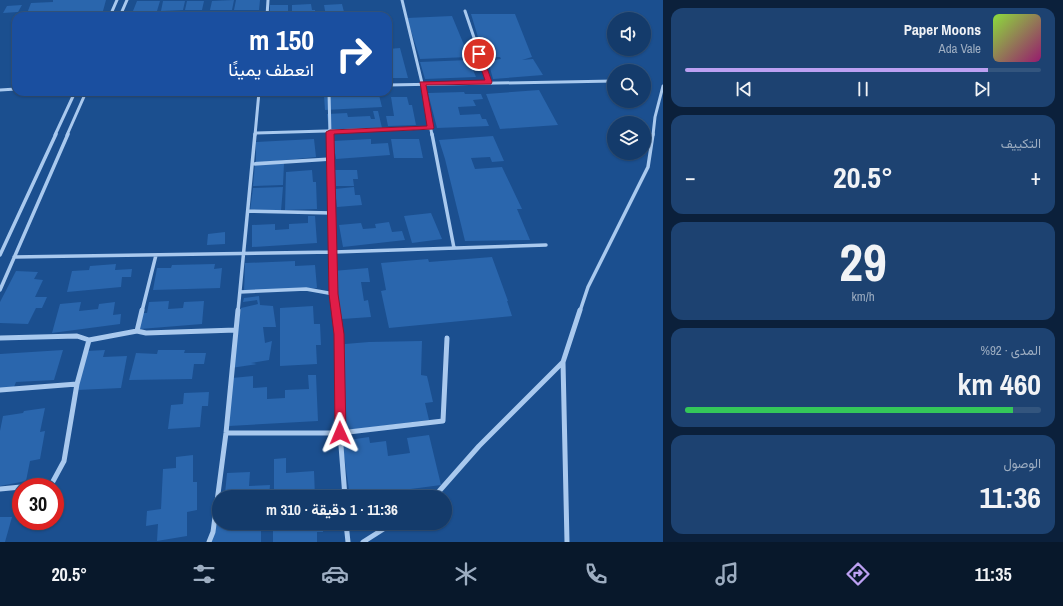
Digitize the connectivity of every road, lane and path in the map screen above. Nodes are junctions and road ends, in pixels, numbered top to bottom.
1 (117, 0) edge
2 (127, 0) edge
3 (268, 0) edge
4 (402, 0) edge
5 (465, 11) dead end
6 (112, 12) edge
7 (122, 12) edge
8 (267, 12) edge
9 (607, 81) edge
10 (489, 82) junction
11 (422, 83) junction
12 (392, 85) edge
13 (663, 86) edge
14 (12, 89) edge
15 (0, 90) edge
16 (73, 96) edge
17 (84, 96) edge
18 (259, 96) edge
19 (329, 96) edge
20 (431, 128) junction
21 (330, 132) junction
22 (256, 133) junction
23 (331, 159) junction
24 (252, 164) junction
25 (248, 211) junction
26 (332, 212) junction
27 (546, 245) dead end
28 (454, 248) junction
29 (334, 252) junction
30 (244, 254) junction
31 (0, 255) edge
32 (156, 255) junction
33 (14, 257) junction
34 (0, 290) edge
35 (240, 292) junction
36 (334, 294) junction
37 (236, 330) junction
38 (137, 331) junction
39 (0, 338) edge
40 (446, 338) dead end
41 (89, 340) junction
42 (563, 362) junction
43 (78, 384) junction
44 (0, 390) edge
45 (226, 433) junction
46 (340, 433) junction
47 (55, 478) edge
48 (12, 488) edge
49 (0, 489) edge
50 (344, 490) edge
51 (440, 490) edge
52 (347, 530) edge
53 (382, 530) edge
54 (209, 542) edge
55 (348, 542) edge
56 (364, 542) edge
57 (567, 542) edge

1 - 6 street
2 - 7 street
3 - 8 street
4 - 11 street
5 - 10 street
9 - 10 street
10 - 11 street
11 - 12 street
11 - 20 street
13 - 42 street
14 - 15 street
16 - 31 street
17 - 33 street
18 - 22 street
19 - 21 street
20 - 21 street
20 - 28 street
21 - 22 street
21 - 23 street
22 - 24 street
23 - 24 street
23 - 26 street
24 - 25 street
25 - 26 street
25 - 30 street
26 - 29 street
27 - 28 street
28 - 29 street
29 - 30 street
29 - 36 street
30 - 32 street
30 - 35 street
32 - 33 street
32 - 38 street
33 - 34 street
35 - 36 street
35 - 37 street
36 - 46 street
37 - 38 street
37 - 45 street
38 - 41 street
39 - 41 street
40 - 46 street
41 - 43 street
42 - 51 street
42 - 57 street
43 - 44 street
43 - 47 street
45 - 46 street
45 - 54 street
46 - 50 street
48 - 49 street
52 - 55 street
53 - 56 street

